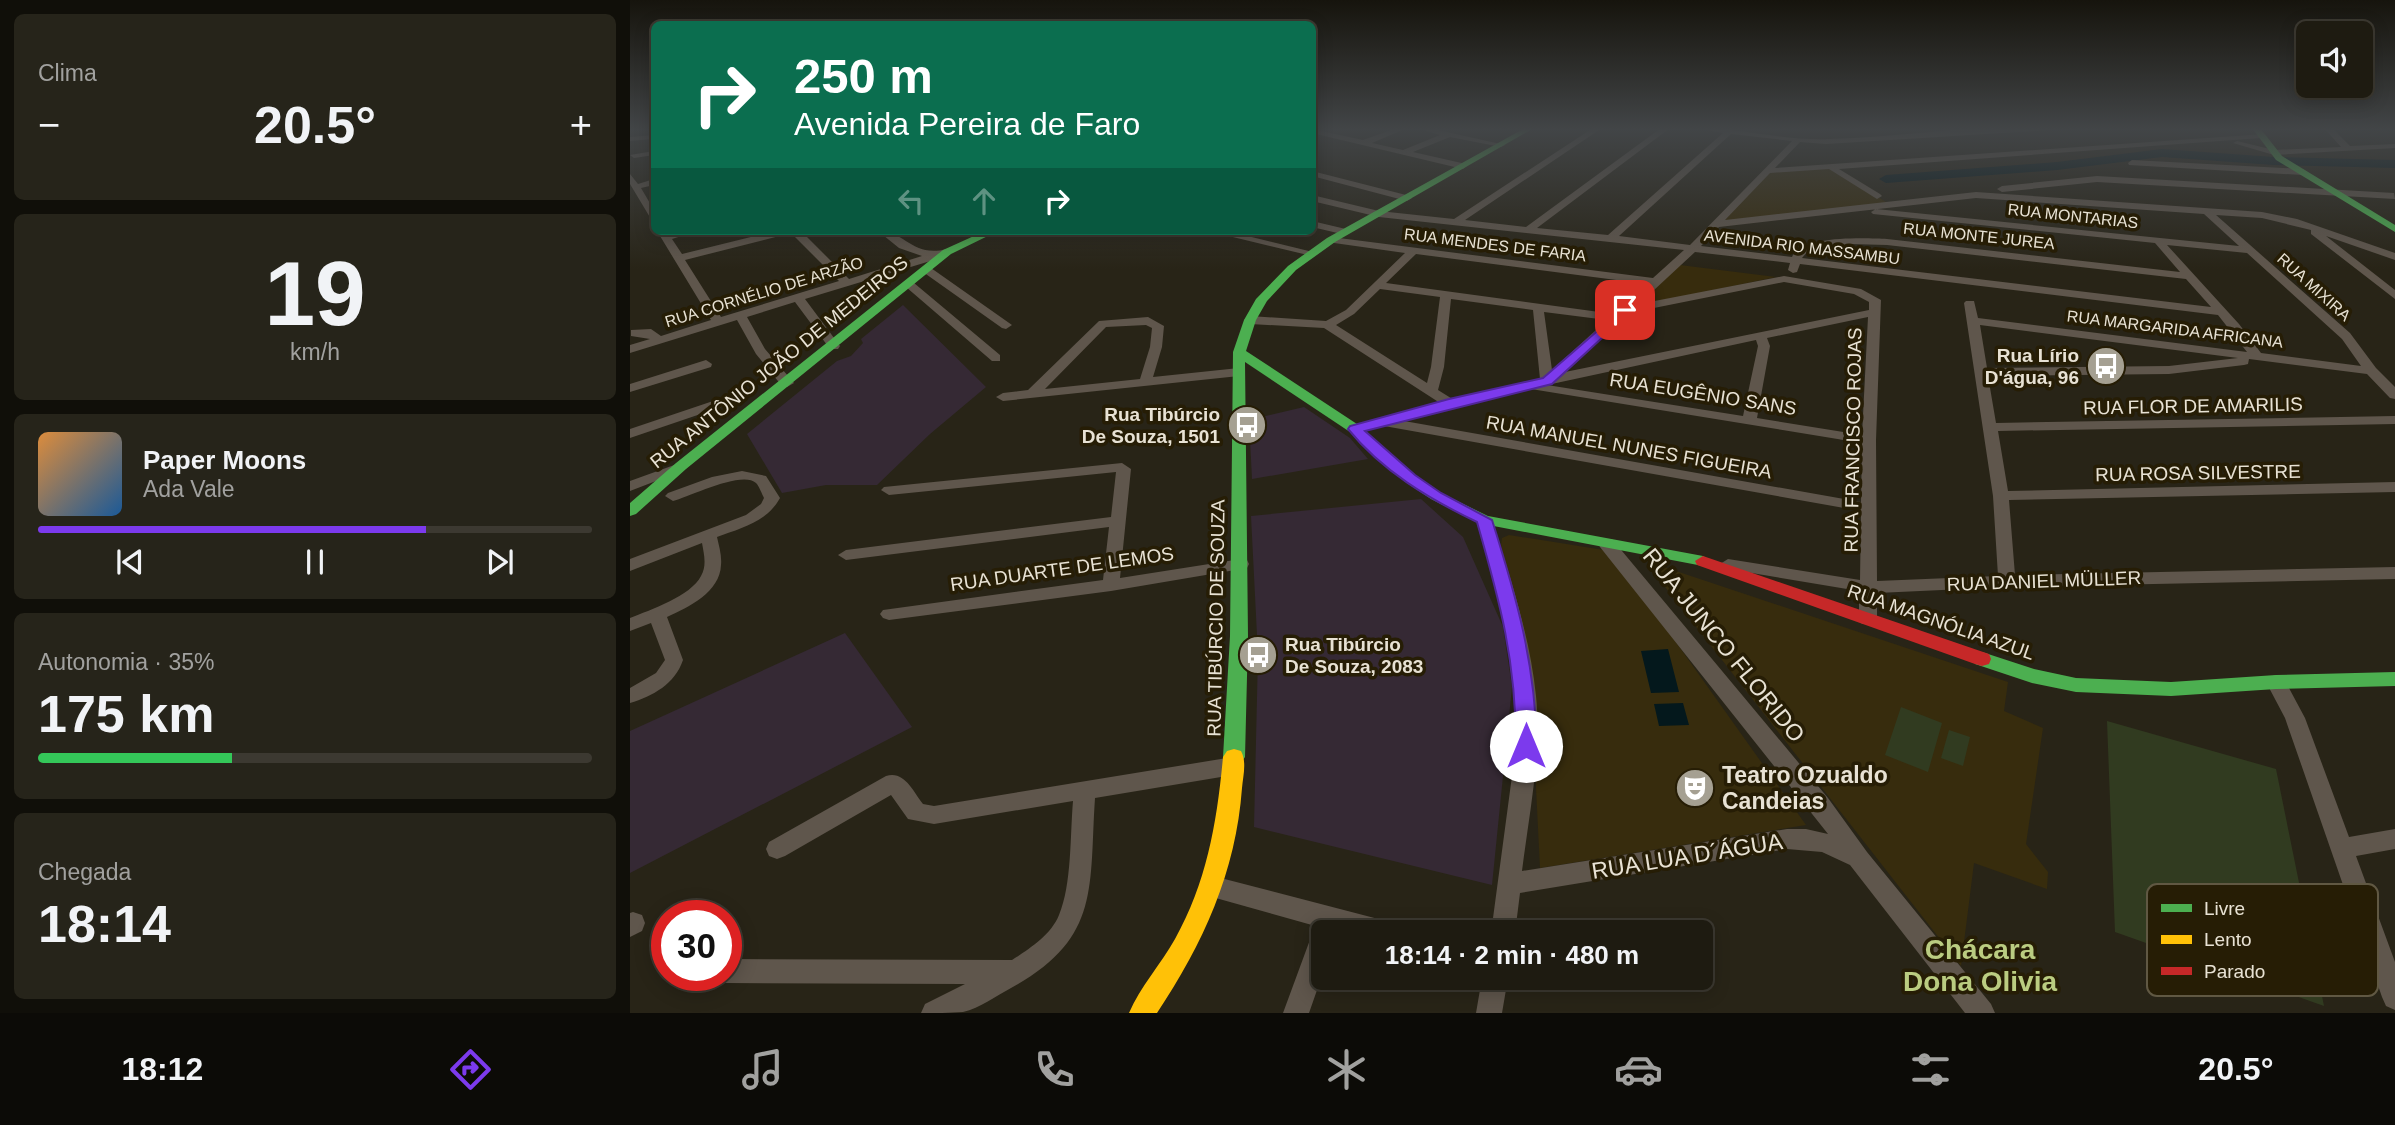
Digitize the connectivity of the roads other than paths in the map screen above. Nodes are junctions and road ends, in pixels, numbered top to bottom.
1 (1321, 175) edge
2 (1447, 175) edge
3 (1527, 175) edge
4 (1602, 175) edge
5 (1681, 175) edge
6 (1764, 175) edge
7 (1844, 175) edge
8 (2309, 175) edge
9 (630, 177) edge
10 (651, 184) edge
11 (636, 187) junction
12 (2340, 194) junction
13 (1976, 195) junction
14 (1877, 196) dead end
15 (2394, 196) edge
16 (1407, 198) junction
17 (1316, 199) edge
18 (651, 206) edge
19 (2205, 209) junction
20 (1851, 210) junction
21 (1379, 214) junction
22 (1456, 222) junction
23 (1717, 224) junction
24 (1316, 225) edge
25 (2392, 226) edge
26 (2312, 227) junction
27 (1528, 230) junction
28 (1346, 232) junction
29 (665, 235) edge
30 (771, 235) edge
31 (799, 235) edge
32 (888, 235) edge
33 (985, 235) edge
34 (1231, 235) edge
35 (1610, 239) junction
36 (1331, 240) junction
37 (2158, 241) junction
38 (1692, 249) junction
39 (1413, 250) junction
40 (2250, 250) junction
41 (1312, 253) junction
42 (2395, 257) edge
43 (679, 258) junction
44 (936, 260) junction
45 (1797, 262) junction
46 (2190, 276) junction
47 (1784, 279) junction
48 (1655, 282) junction
49 (847, 284) junction
50 (910, 285) junction
51 (1377, 285) junction
52 (1446, 295) junction
53 (2395, 296) edge
54 (798, 298) junction
55 (1970, 303) dead end
56 (1538, 307) junction
57 (1876, 312) junction
58 (2221, 312) junction
59 (1621, 314) junction
60 (740, 315) junction
61 (1250, 320) junction
62 (1975, 321) junction
63 (718, 322) junction
64 (1006, 325) dead end
65 (1328, 325) junction
66 (632, 328) edge
67 (1760, 334) junction
68 (659, 340) junction
69 (834, 346) junction
70 (636, 347) edge
71 (1239, 352) junction
72 (1543, 354) junction
73 (2257, 357) junction
74 (996, 358) dead end
75 (1573, 359) junction
76 (706, 364) dead end
77 (1594, 369) junction
78 (2371, 371) junction
79 (1239, 372) junction
80 (1983, 372) junction
81 (1548, 381) junction
82 (1145, 382) junction
83 (787, 383) junction
84 (1530, 386) junction
85 (630, 388) edge
86 (1431, 390) junction
87 (1032, 394) junction
88 (2395, 396) edge
89 (1003, 397) dead end
90 (725, 401) dead end
91 (1449, 403) junction
92 (2395, 420) edge
93 (1749, 421) junction
94 (1381, 422) junction
95 (1991, 427) junction
96 (1355, 429) junction
97 (630, 434) edge
98 (1869, 440) junction
99 (681, 466) junction
100 (630, 486) edge
101 (2395, 487) edge
102 (889, 490) dead end
103 (673, 496) dead end
104 (2001, 496) junction
105 (1870, 508) junction
106 (630, 510) edge
107 (1484, 520) junction
108 (1119, 521) junction
109 (709, 537) junction
110 (1606, 543) junction
111 (846, 555) dead end
112 (1695, 558) junction
113 (1241, 564) junction
114 (630, 565) edge
115 (2395, 573) edge
116 (2007, 581) junction
117 (1111, 584) junction
118 (1870, 587) junction
119 (657, 614) junction
120 (888, 614) dead end
121 (1868, 620) junction
122 (630, 625) edge
123 (2395, 679) edge
124 (2276, 682) junction
125 (630, 696) edge
126 (1233, 766) junction
127 (1084, 790) junction
128 (2395, 839) edge
129 (2341, 848) junction
130 (777, 849) dead end
131 (1859, 859) junction
132 (1511, 884) junction
133 (2354, 884) edge
134 (1213, 887) junction
135 (1505, 920) edge
136 (1311, 923) edge
137 (2378, 951) edge
138 (742, 971) edge
139 (1311, 971) edge
140 (1013, 972) junction
141 (1493, 990) edge
142 (2395, 998) edge
143 (1977, 1012) edge
144 (934, 1013) edge
145 (1142, 1013) edge
146 (1296, 1013) edge
147 (1489, 1013) edge

1 - 16 street
2 - 16 main road, RUA TIBÚRCIO DE SOUZA
3 - 22 street
4 - 27 street
5 - 35 street
6 - 23 street
7 - 14 street
8 - 12 main road
9 - 11 street
10 - 11 street
11 - 18 street
12 - 13 street
12 - 15 street
12 - 25 main road
13 - 19 street
13 - 20 street
16 - 21 main road, RUA TIBÚRCIO DE SOUZA
17 - 21 street, AVENIDA RIO MASSAMBU
19 - 26 street
19 - 40 street, RUA MIXIRA
20 - 23 street
20 - 37 street, RUA MONTARIAS
21 - 22 street, AVENIDA RIO MASSAMBU
21 - 28 main road, RUA TIBÚRCIO DE SOUZA
22 - 27 street, AVENIDA RIO MASSAMBU
23 - 38 street
24 - 28 street
26 - 42 street
26 - 53 street
27 - 35 street, AVENIDA RIO MASSAMBU
28 - 36 main road, RUA TIBÚRCIO DE SOUZA
29 - 43 street
30 - 43 street
31 - 49 street
32 - 44 street
33 - 44 main road, RUA ANTÔNIO JOÃO DE MEDEIROS
34 - 41 street
35 - 38 street, AVENIDA RIO MASSAMBU
36 - 39 street, RUA MENDES DE FARIA
36 - 41 main road, RUA TIBÚRCIO DE SOUZA
37 - 40 street, RUA MONTARIAS
37 - 46 street
38 - 45 street, AVENIDA RIO MASSAMBU
38 - 48 street
39 - 48 street, RUA MENDES DE FARIA
39 - 51 street
40 - 78 street, RUA MIXIRA
41 - 61 main road, RUA TIBÚRCIO DE SOUZA
43 - 63 street
44 - 49 street, RUA CORNÉLIO DE ARZÃO
44 - 50 main road, RUA ANTÔNIO JOÃO DE MEDEIROS
44 - 64 street
45 - 46 street, RUA MONTE JUREA
45 - 47 street, RUA MONTE JUREA
45 - 58 street, AVENIDA RIO MASSAMBU
46 - 58 street
47 - 57 street, RUA FRANCISCO ROJAS
47 - 59 street
48 - 59 street
49 - 54 street, RUA CORNÉLIO DE ARZÃO
50 - 69 main road, RUA ANTÔNIO JOÃO DE MEDEIROS
50 - 74 street
51 - 52 street
51 - 65 street
52 - 56 street
52 - 86 street
54 - 60 street, RUA CORNÉLIO DE ARZÃO
54 - 69 street
55 - 62 street
56 - 59 street
56 - 72 street
57 - 67 street
57 - 98 street, RUA FRANCISCO ROJAS
58 - 73 street
59 - 75 street
60 - 63 street, RUA CORNÉLIO DE ARZÃO
60 - 83 street
61 - 65 street
61 - 71 main road, RUA TIBÚRCIO DE SOUZA
62 - 73 street, RUA MARGARIDA AFRICANA
62 - 80 street
63 - 68 street, RUA CORNÉLIO DE ARZÃO
65 - 86 street
66 - 68 street
66 - 70 street
67 - 77 street
67 - 93 street
68 - 70 street, RUA CORNÉLIO DE ARZÃO
69 - 83 main road, RUA ANTÔNIO JOÃO DE MEDEIROS
71 - 79 main road, RUA TIBÚRCIO DE SOUZA
71 - 96 main road
72 - 75 street
72 - 81 street
73 - 78 street, RUA MARGARIDA AFRICANA
73 - 80 street
75 - 77 street
75 - 81 street
76 - 85 street
77 - 81 street
78 - 88 street, RUA MIXIRA
79 - 82 street
79 - 113 main road, RUA TIBÚRCIO DE SOUZA
80 - 95 street
81 - 84 street
82 - 87 street
82 - 87 street
83 - 99 main road, RUA ANTÔNIO JOÃO DE MEDEIROS
84 - 91 street
84 - 93 street, RUA EUGÊNIO SANS
86 - 91 street
87 - 89 street
90 - 97 street
91 - 94 street
92 - 95 street, RUA FLOR DE AMARILIS
93 - 98 street, RUA EUGÊNIO SANS
94 - 96 street
94 - 105 street, RUA MANUEL NUNES FIGUEIRA
95 - 104 street
96 - 107 main road
98 - 105 street, RUA FRANCISCO ROJAS
99 - 100 street
99 - 106 main road, RUA ANTÔNIO JOÃO DE MEDEIROS
101 - 104 street, RUA ROSA SILVESTRE
102 - 108 street
103 - 109 street
104 - 116 street
105 - 118 street, RUA FRANCISCO ROJAS
107 - 110 main road, RUA MAGNÓLIA AZUL
107 - 132 street
108 - 111 street
108 - 117 street
109 - 114 street
109 - 119 street
110 - 112 main road, RUA MAGNÓLIA AZUL
110 - 131 street, RUA JUNCO FLORIDO
112 - 118 street, RUA DANIEL MÜLLER
112 - 121 main road, RUA MAGNÓLIA AZUL
113 - 117 street, RUA DUARTE DE LEMOS
113 - 126 main road, RUA TIBÚRCIO DE SOUZA
115 - 116 street, RUA DANIEL MÜLLER
116 - 118 street, RUA DANIEL MÜLLER
117 - 120 street, RUA DUARTE DE LEMOS
118 - 121 street, RUA FRANCISCO ROJAS
119 - 122 street
119 - 125 street
121 - 124 main road, RUA MAGNÓLIA AZUL
123 - 124 main road, RUA MAGNÓLIA AZUL
124 - 129 street
126 - 127 street
126 - 134 main road, RUA TIBÚRCIO DE SOUZA
127 - 130 street
127 - 140 street
128 - 129 street
129 - 133 street
131 - 132 street, RUA LUA D´ÁGUA
131 - 143 street, RUA JUNCO FLORIDO
132 - 135 street
134 - 136 street
134 - 145 main road, RUA TIBÚRCIO DE SOUZA
137 - 142 street
138 - 140 street
139 - 146 street
140 - 144 street
141 - 147 street

